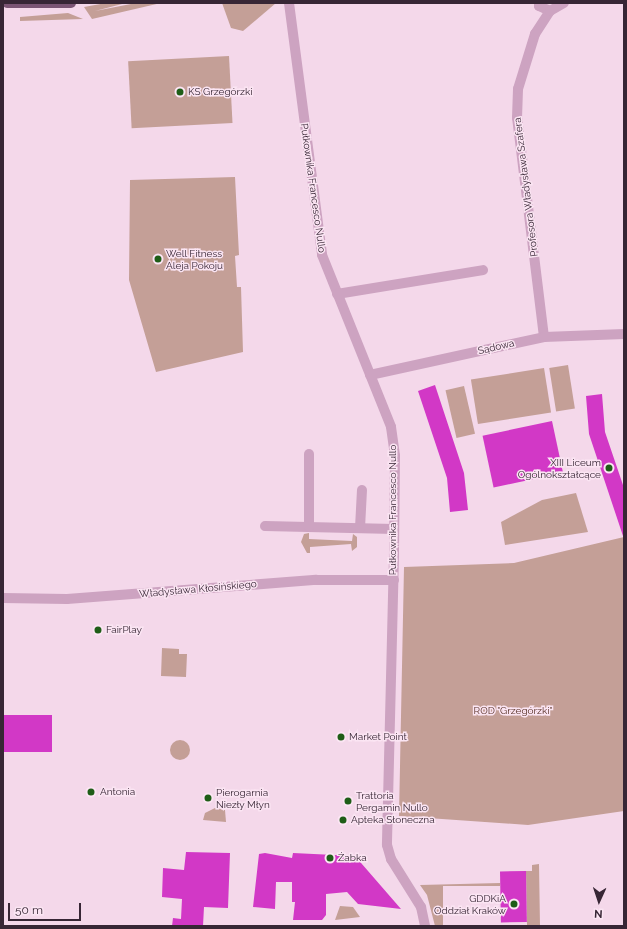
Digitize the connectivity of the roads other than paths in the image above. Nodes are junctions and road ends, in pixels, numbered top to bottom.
1 (7, 3) edge
2 (71, 3) edge
3 (289, 3) edge
4 (539, 3) edge
5 (564, 3) edge
6 (550, 11) junction
7 (483, 270) dead end
8 (337, 294) junction
9 (624, 334) edge
10 (544, 338) junction
11 (370, 375) junction
12 (309, 454) dead end
13 (362, 490) dead end
14 (265, 526) dead end
15 (309, 527) junction
16 (360, 528) junction
17 (394, 529) junction
18 (394, 580) junction
19 (3, 598) edge
20 (425, 926) edge

1 - 2 main road
3 - 8 street, Pułkownika Francesco Nullo
4 - 6 street
5 - 6 street
6 - 10 street, Profesora Władysława Szafera
7 - 8 street
8 - 11 street, Pułkownika Francesco Nullo
9 - 10 street, Sądowa
10 - 11 street, Sądowa
11 - 17 street, Pułkownika Francesco Nullo
12 - 15 street
13 - 16 street
14 - 15 street
15 - 16 street
16 - 17 street
17 - 18 street, Pułkownika Francesco Nullo
18 - 19 street, Władysława Kłosińskiego
18 - 20 street, Pułkownika Francesco Nullo

